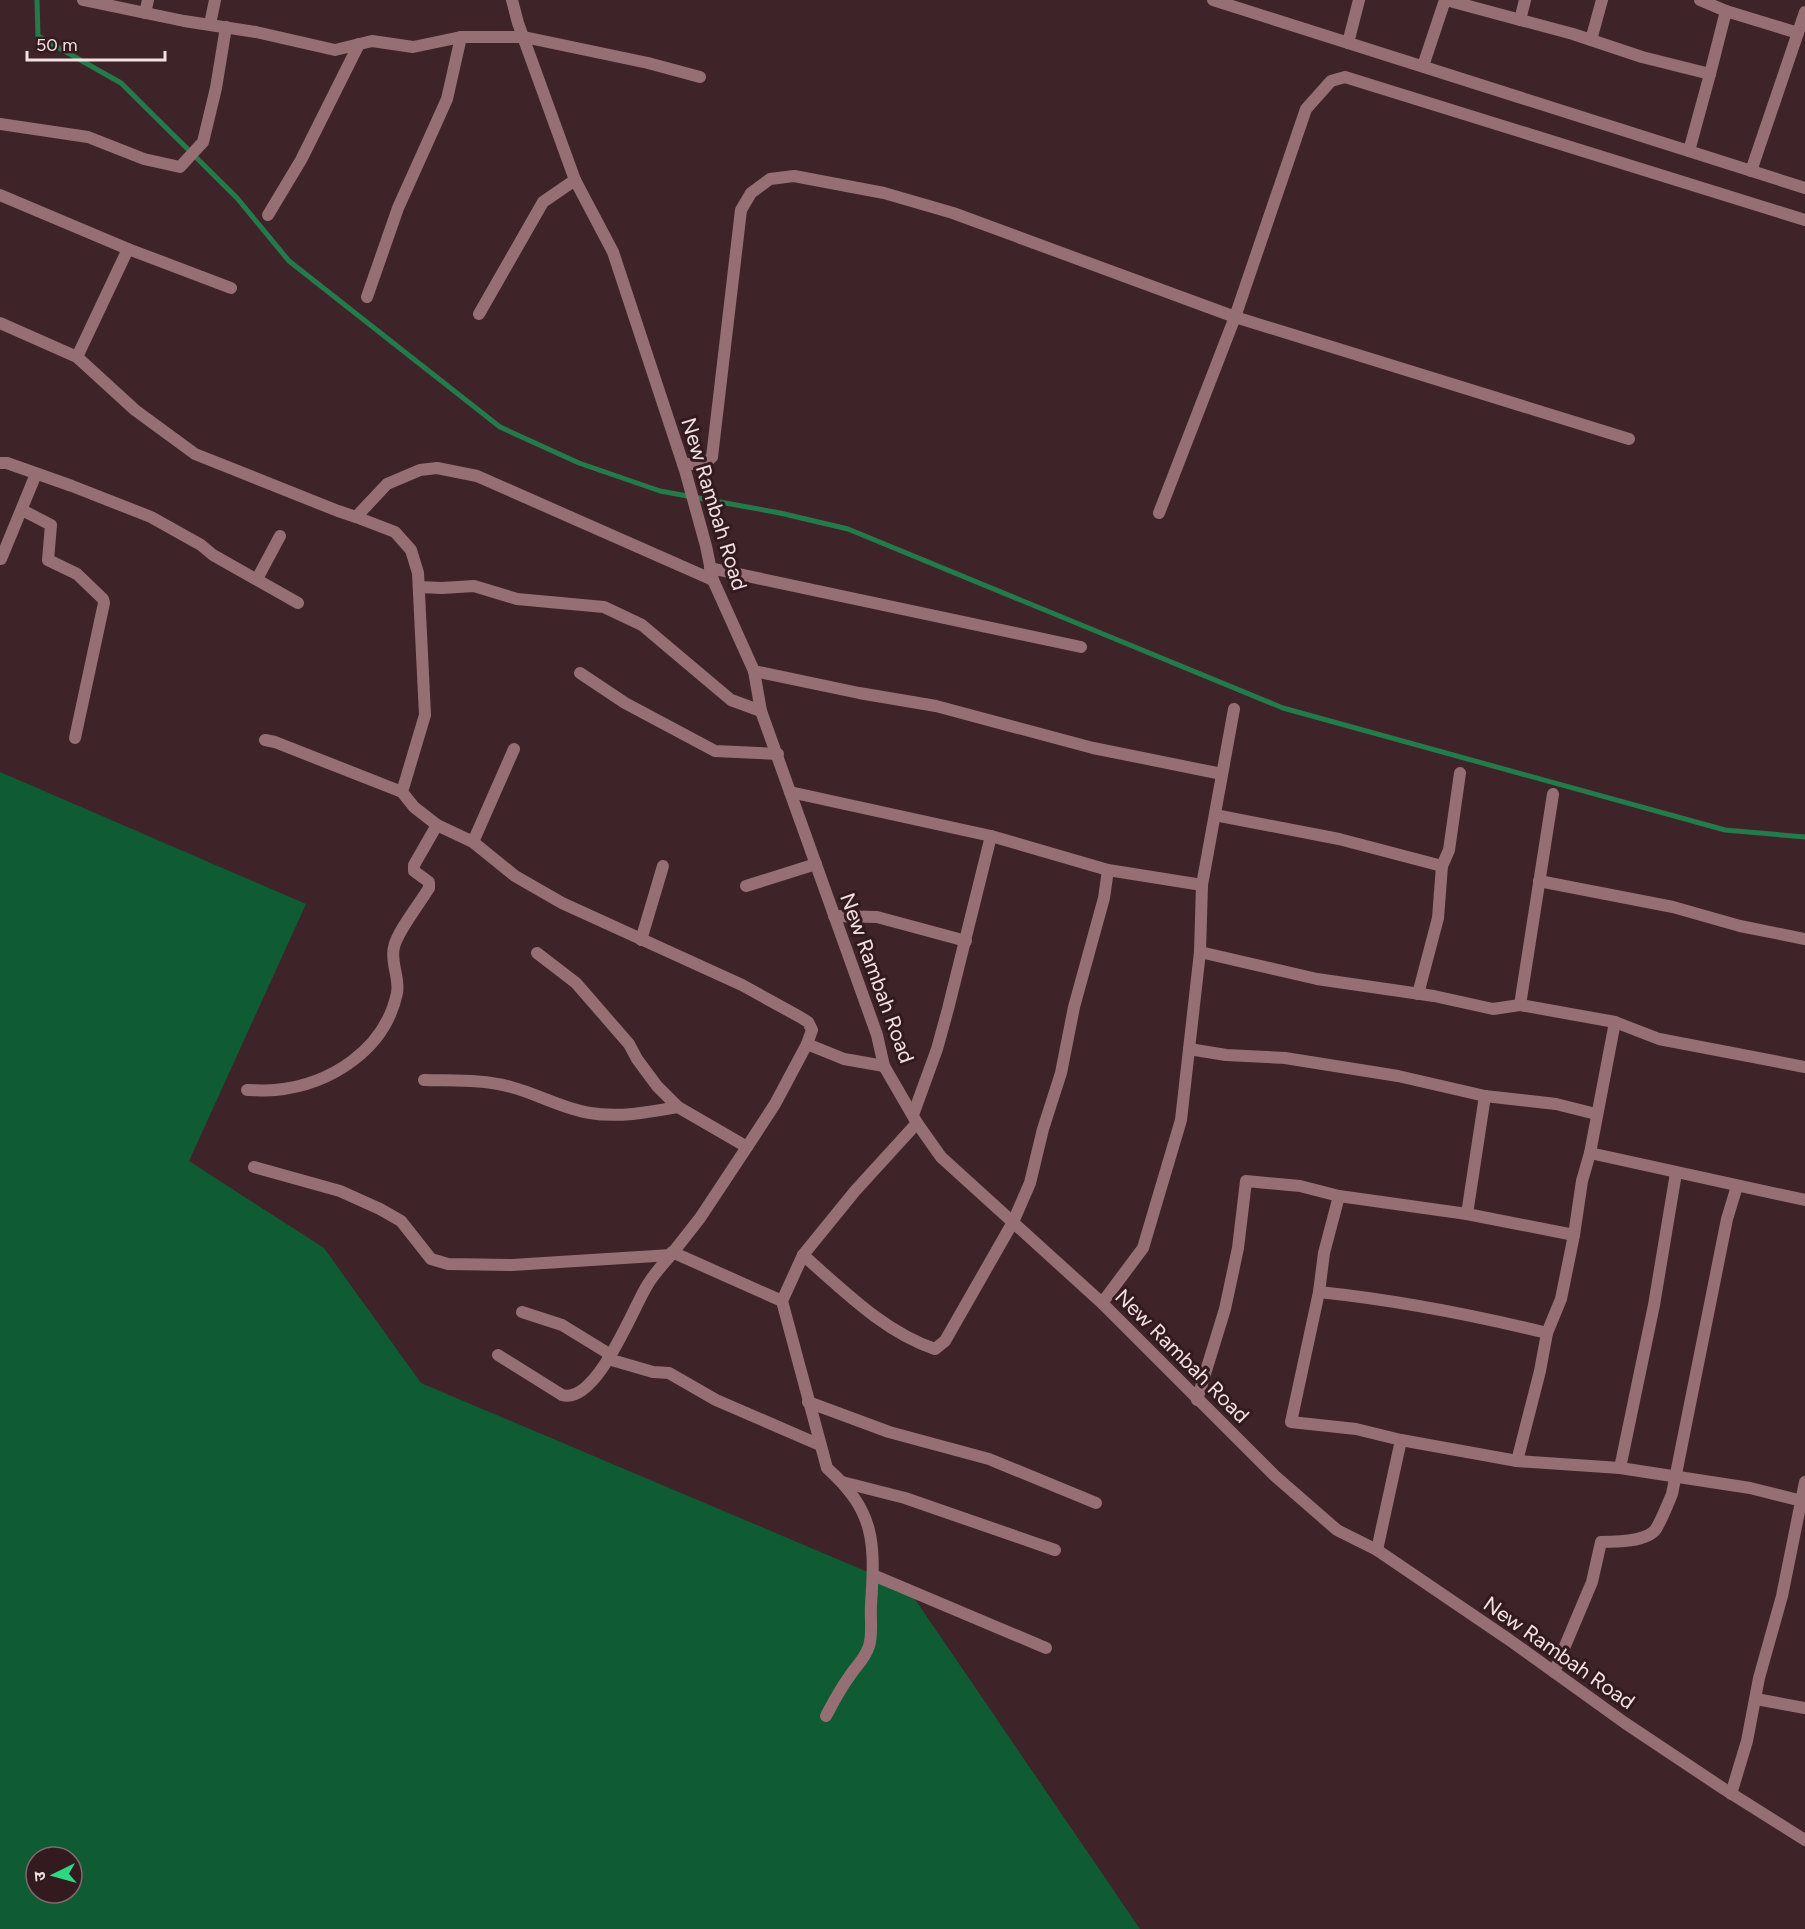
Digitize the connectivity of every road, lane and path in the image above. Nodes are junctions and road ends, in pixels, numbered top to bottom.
1 (83, 0) edge
2 (148, 0) edge
3 (215, 0) edge
4 (512, 0) edge
5 (1213, 0) edge
6 (1359, 0) edge
7 (1446, 0) edge
8 (1525, 0) edge
9 (1602, 0) edge
10 (1700, 0) edge
11 (1726, 11) junction
12 (1805, 12) edge
13 (146, 13) junction
14 (1520, 20) junction
15 (210, 24) junction
16 (226, 27) junction
17 (1798, 33) junction
18 (461, 37) junction
19 (524, 37) junction
20 (1591, 40) junction
21 (1348, 43) junction
22 (359, 44) junction
23 (1423, 66) junction
24 (1710, 74) junction
25 (700, 77) dead end
26 (0, 124) edge
27 (1689, 151) junction
28 (1751, 171) junction
29 (575, 180) junction
30 (1805, 188) edge
31 (0, 195) edge
32 (268, 214) dead end
33 (1805, 220) edge
34 (128, 249) junction
35 (231, 288) dead end
36 (367, 297) dead end
37 (479, 314) dead end
38 (1236, 317) junction
39 (0, 323) edge
40 (77, 357) junction
41 (1629, 439) dead end
42 (0, 463) edge
43 (684, 467) junction
44 (36, 474) junction
45 (21, 510) junction
46 (1159, 513) dead end
47 (356, 517) junction
48 (280, 536) dead end
49 (1, 559) edge
50 (712, 574) junction
51 (257, 579) junction
52 (419, 587) junction
53 (298, 603) dead end
54 (1081, 647) dead end
55 (754, 670) junction
56 (580, 673) dead end
57 (1234, 709) dead end
58 (761, 711) junction
59 (75, 738) dead end
60 (265, 740) dead end
61 (514, 749) dead end
62 (778, 754) junction
63 (1460, 772) dead end
64 (1222, 774) junction
65 (402, 792) junction
66 (790, 792) junction
67 (1553, 794) dead end
68 (1215, 814) junction
69 (437, 825) junction
70 (991, 836) junction
71 (473, 842) junction
72 (816, 864) junction
73 (663, 866) dead end
74 (1442, 866) junction
75 (1108, 870) junction
76 (1539, 880) junction
77 (1202, 885) junction
78 (746, 886) dead end
79 (834, 916) junction
80 (1805, 939) edge
81 (641, 940) junction
82 (966, 941) junction
83 (1200, 952) junction
84 (537, 953) dead end
85 (1418, 994) junction
86 (1520, 1005) junction
87 (1615, 1022) junction
88 (807, 1044) junction
89 (1189, 1049) junction
90 (884, 1066) junction
91 (1805, 1067) edge
92 (424, 1080) dead end
93 (247, 1090) dead end
94 (1485, 1096) junction
95 (678, 1107) junction
96 (1596, 1114) junction
97 (915, 1119) junction
98 (747, 1147) junction
99 (1590, 1152) junction
100 (254, 1167) dead end
101 (1676, 1173) junction
102 (1737, 1186) junction
103 (1339, 1196) junction
104 (1805, 1200) edge
105 (1467, 1214) junction
106 (1013, 1222) junction
107 (1574, 1235) junction
108 (672, 1253) junction
109 (803, 1255) junction
110 (1319, 1292) junction
111 (782, 1301) junction
112 (1102, 1303) junction
113 (522, 1312) dead end
114 (1547, 1333) junction
115 (498, 1355) dead end
116 (609, 1357) junction
117 (1197, 1400) junction
118 (808, 1402) junction
119 (1401, 1440) junction
120 (820, 1445) junction
121 (1516, 1461) junction
122 (1620, 1468) junction
123 (1675, 1477) junction
124 (842, 1482) junction
125 (1805, 1482) edge
126 (1802, 1501) junction
127 (1096, 1503) dead end
128 (1055, 1550) dead end
129 (1377, 1550) junction
130 (873, 1575) junction
131 (1046, 1648) dead end
132 (1554, 1672) junction
133 (1756, 1699) junction
134 (1805, 1708) edge
135 (826, 1716) dead end
136 (1731, 1794) junction
137 (1805, 1840) edge

1 - 13 street
2 - 13 street
3 - 15 street
4 - 19 street, New Rambah Road
5 - 21 street
6 - 21 street
7 - 14 street
7 - 23 street
8 - 14 street
9 - 20 street
10 - 11 street
11 - 17 street
11 - 24 street
12 - 17 street
13 - 15 street
14 - 20 street
15 - 16 street
16 - 22 street
16 - 26 street
17 - 28 street
18 - 19 street
18 - 22 street
18 - 36 street
19 - 25 street
19 - 29 street, New Rambah Road
20 - 24 street
21 - 23 street
22 - 32 street
23 - 27 street
24 - 27 street
27 - 28 street
28 - 30 street
29 - 37 street
29 - 43 street, New Rambah Road
31 - 34 street
33 - 38 street
34 - 35 street
34 - 40 street
38 - 41 street
38 - 43 street
38 - 46 street
39 - 40 street
40 - 47 street
42 - 44 street
43 - 50 street, New Rambah Road
44 - 45 street
44 - 51 street
45 - 49 street
45 - 59 street
47 - 50 street
47 - 52 street
48 - 51 street
50 - 54 street
50 - 55 street, New Rambah Road
51 - 53 street
52 - 58 street
52 - 65 street
55 - 58 street, New Rambah Road
55 - 64 street
56 - 62 street
57 - 64 street
58 - 62 street, New Rambah Road
60 - 65 street
61 - 71 street
62 - 66 street, New Rambah Road
63 - 74 street
64 - 68 street
65 - 69 street
66 - 70 street
66 - 72 street, New Rambah Road
67 - 76 street
68 - 74 street
68 - 77 street
69 - 71 street
69 - 93 street
70 - 75 street
70 - 82 street
71 - 81 street
72 - 78 street
72 - 79 street, New Rambah Road
73 - 81 street
74 - 85 street
75 - 77 street
75 - 106 street
76 - 80 street
76 - 86 street
77 - 83 street
79 - 82 street
79 - 90 street, New Rambah Road
81 - 88 street
82 - 97 street
83 - 85 street
83 - 89 street
84 - 95 street
85 - 86 street
86 - 87 street
87 - 91 street
87 - 96 street
88 - 90 street
88 - 98 street
89 - 94 street
89 - 112 street
90 - 97 street, New Rambah Road
92 - 95 street
94 - 96 street
94 - 105 street
95 - 98 street
96 - 99 street
97 - 106 street, New Rambah Road
97 - 109 street
98 - 108 street
99 - 101 street
99 - 107 street
100 - 108 street
101 - 102 street
101 - 122 street
102 - 104 street
102 - 123 street
103 - 105 street
103 - 110 street
103 - 117 street
105 - 107 street
106 - 109 street
106 - 112 street, New Rambah Road
107 - 114 street
108 - 111 street
108 - 116 street
109 - 111 street
110 - 114 street
110 - 119 street
111 - 118 street
112 - 117 street, New Rambah Road
113 - 116 street
114 - 121 street
115 - 116 street
116 - 120 street
117 - 129 street, New Rambah Road
118 - 120 street
118 - 127 street
119 - 121 street
119 - 129 street
120 - 124 street
121 - 122 street
122 - 123 street
123 - 126 street
123 - 132 street
124 - 128 street
124 - 130 street
125 - 126 street
126 - 133 street
129 - 132 street, New Rambah Road
130 - 131 street
130 - 135 street
132 - 136 street, New Rambah Road
133 - 134 street
133 - 136 street
136 - 137 street, New Rambah Road

